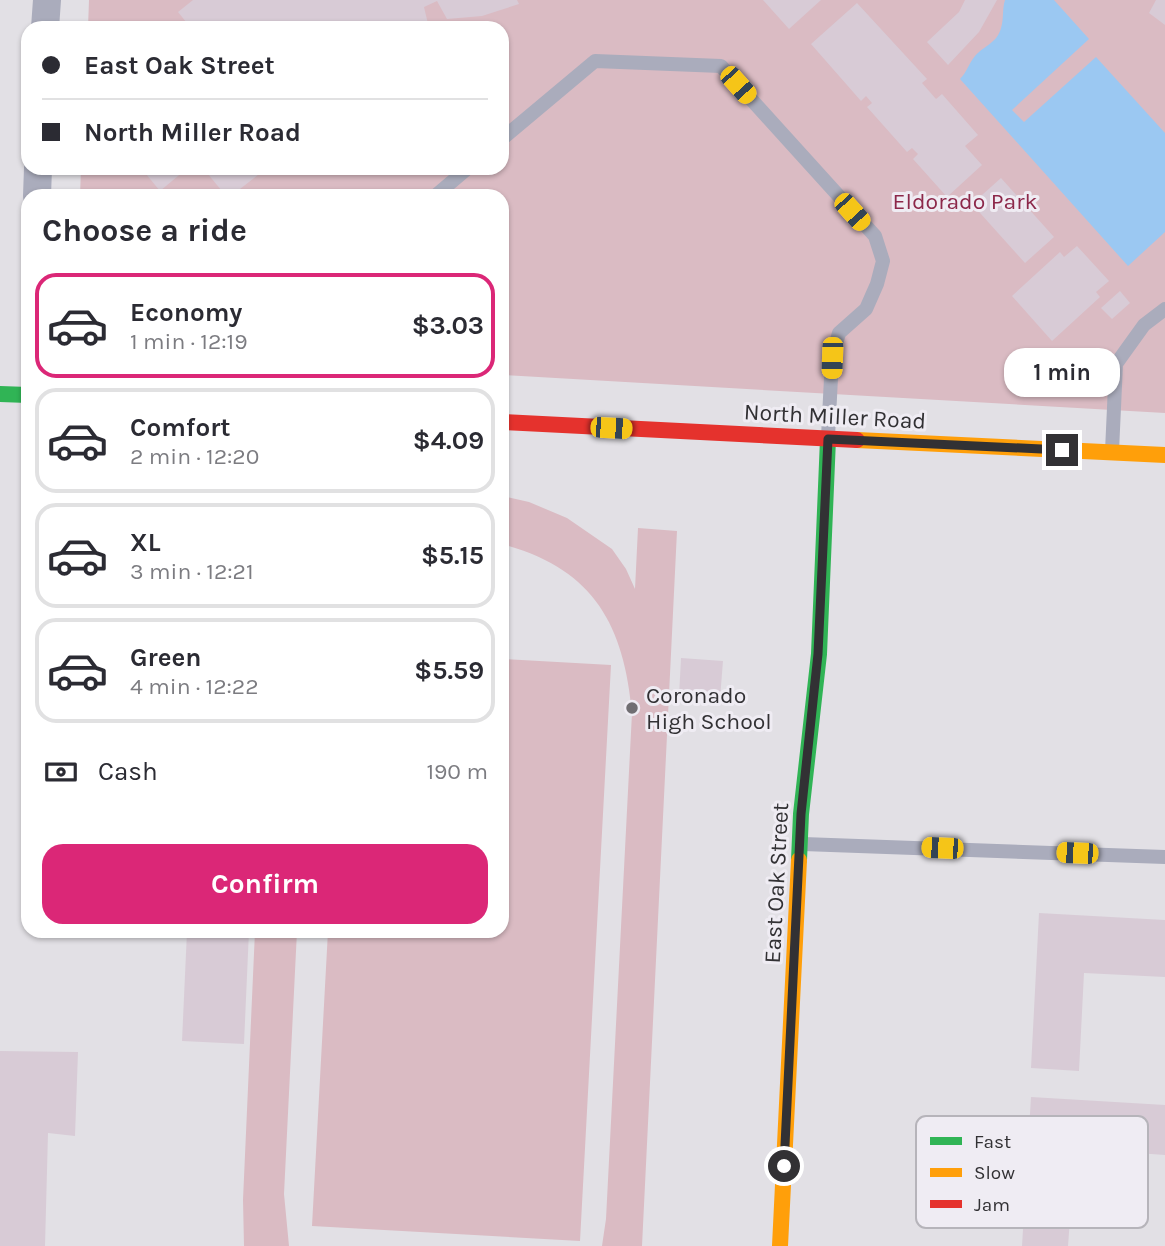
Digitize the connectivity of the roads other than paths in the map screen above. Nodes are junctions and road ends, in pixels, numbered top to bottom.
1 (47, 0) edge
2 (46, 21) edge
3 (509, 133) edge
4 (460, 175) edge
5 (443, 189) edge
6 (1165, 309) edge
7 (509, 422) edge
8 (828, 439) junction
9 (1112, 453) junction
10 (1165, 456) edge
11 (800, 844) junction
12 (1165, 857) edge
13 (780, 1246) edge

1 - 2 street
3 - 8 lane
4 - 5 lane
6 - 9 lane
7 - 8 street, North Miller Road
8 - 9 street, North Miller Road
8 - 11 street, East Oak Street
9 - 10 street, North Miller Road
11 - 12 lane
11 - 13 street, East Oak Street

